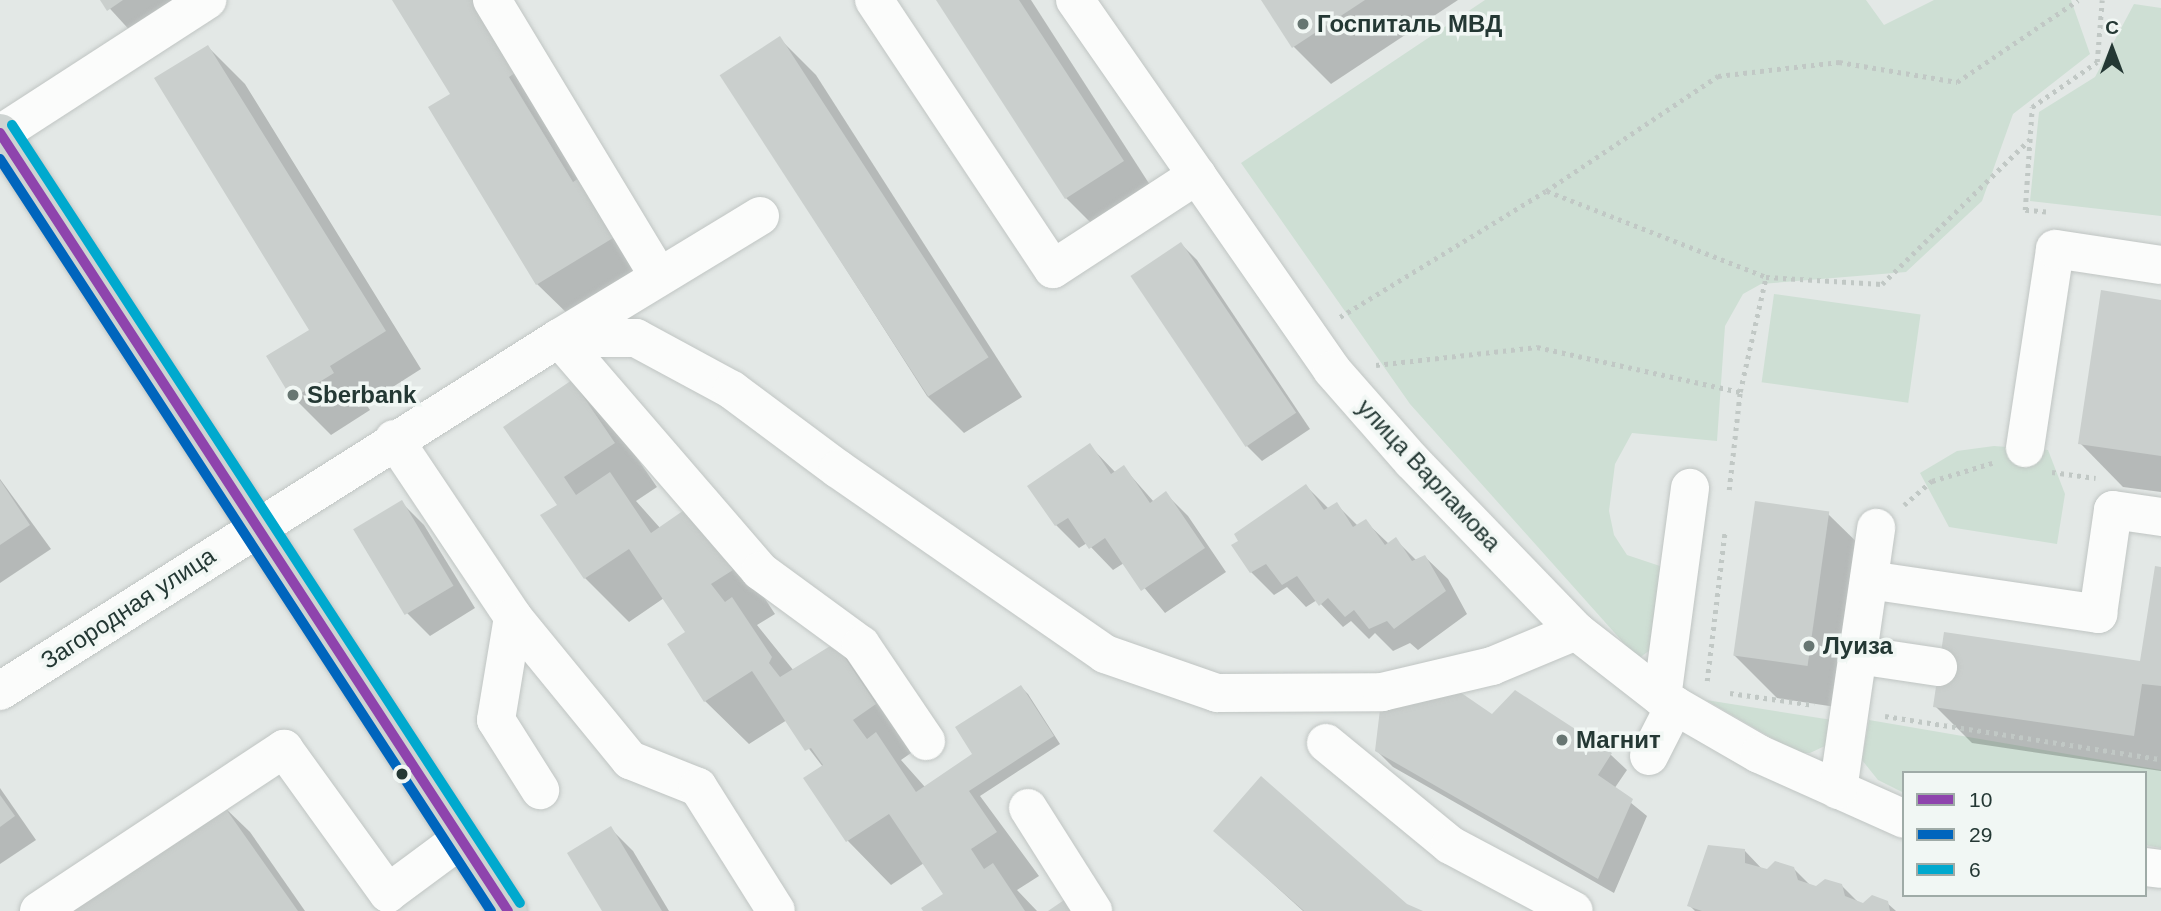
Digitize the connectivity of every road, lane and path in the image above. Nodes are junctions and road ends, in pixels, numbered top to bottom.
1 (206, 0) edge
2 (492, 0) edge
3 (874, 0) edge
4 (1075, 0) edge
5 (2078, 0) edge
6 (2102, 0) edge
7 (0, 134) edge
8 (2030, 139) junction
9 (1197, 175) junction
10 (1546, 191) junction
11 (2025, 210) dead end
12 (761, 216) dead end
13 (2161, 265) edge
14 (659, 277) junction
15 (1766, 277) junction
16 (1309, 336) junction
17 (559, 338) junction
18 (1332, 370) junction
19 (1740, 392) junction
20 (394, 439) junction
21 (2025, 447) dead end
22 (1690, 488) dead end
23 (1728, 500) dead end
24 (2161, 517) edge
25 (256, 525) junction
26 (1725, 527) dead end
27 (1876, 528) dead end
28 (1869, 580) junction
29 (513, 617) junction
30 (1576, 631) junction
31 (1858, 655) junction
32 (1938, 667) dead end
33 (0, 691) edge
34 (1667, 691) junction
35 (1720, 691) dead end
36 (1850, 710) junction
37 (926, 741) dead end
38 (1326, 743) dead end
39 (1649, 756) dead end
40 (2161, 759) edge
41 (540, 790) dead end
42 (1838, 790) junction
43 (1028, 808) dead end
44 (1902, 817) edge
45 (461, 839) junction
46 (39, 911) edge
47 (508, 911) edge
48 (776, 911) edge
49 (1093, 911) edge
50 (1574, 911) edge

1 - 7 street
2 - 14 street
3 - 9 street
4 - 9 street, улица Варламова
5 - 10 path
6 - 8 path
7 - 25 main road
8 - 11 path
8 - 15 path
9 - 16 street, улица Варламова
10 - 15 path
10 - 16 path
12 - 14 street, Загородная улица
13 - 21 street
14 - 17 street, Загородная улица
15 - 19 path
16 - 18 street, улица Варламова
17 - 20 street, Загородная улица
17 - 30 street
17 - 37 street
18 - 19 path
18 - 30 street, улица Варламова
19 - 23 path
20 - 25 street, Загородная улица
20 - 29 street
22 - 34 street
24 - 28 street
25 - 33 street, Загородная улица
25 - 45 main road
26 - 34 path
27 - 28 street
28 - 31 street
29 - 41 street
29 - 48 street
30 - 34 street, улица Варламова
31 - 32 street
31 - 36 street
34 - 39 street
34 - 42 street, улица Варламова
35 - 36 path
36 - 40 path
36 - 42 street
38 - 50 street
42 - 44 street, улица Варламова
43 - 49 street
45 - 46 street
45 - 47 main road

